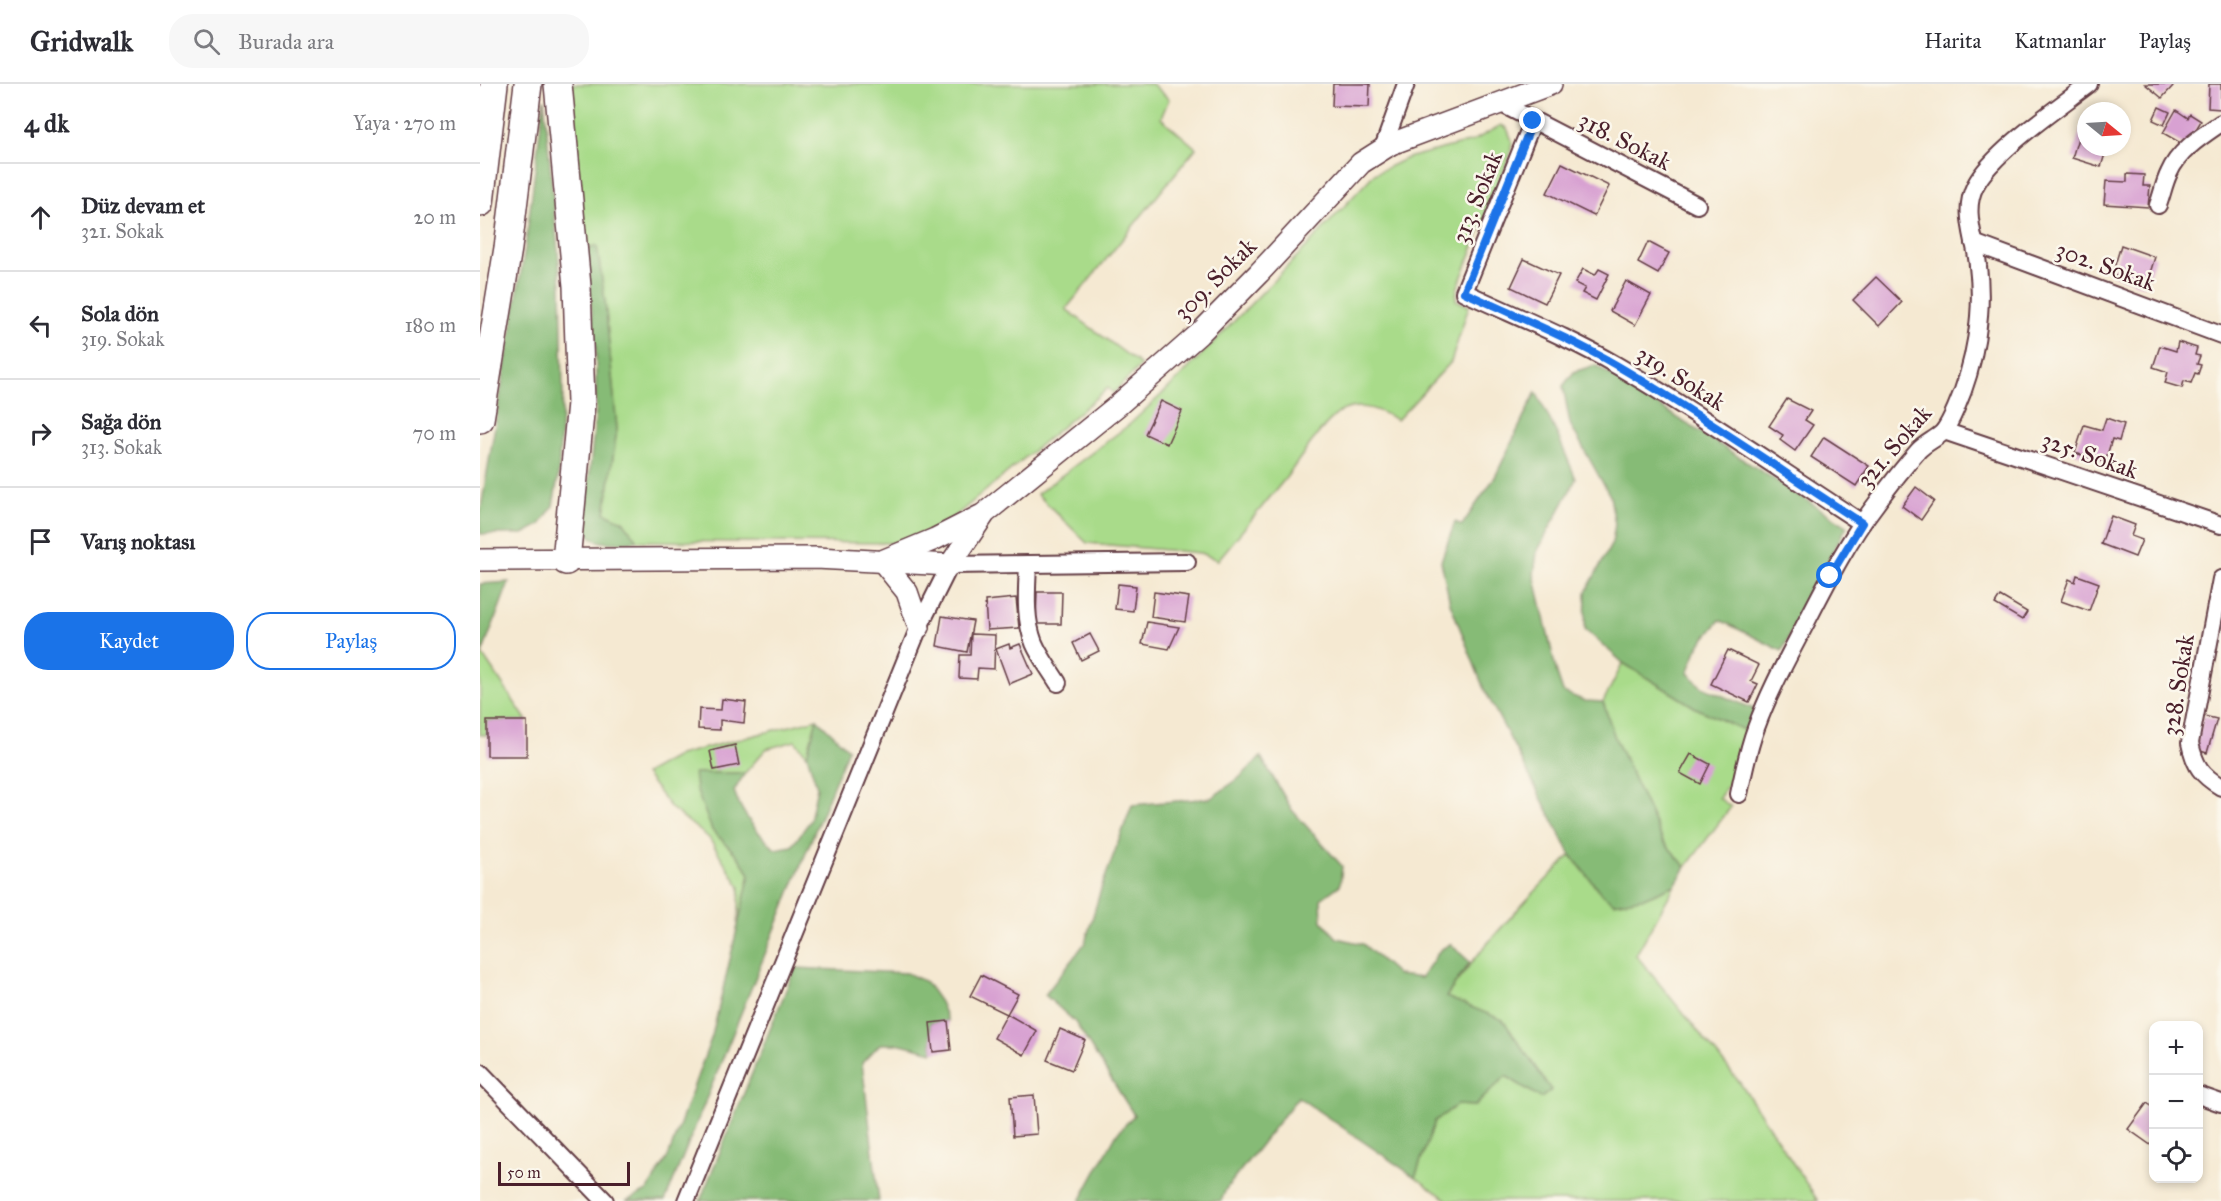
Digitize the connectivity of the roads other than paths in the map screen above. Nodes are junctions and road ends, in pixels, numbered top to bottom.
1 (494, 84) edge
2 (528, 84) edge
3 (558, 84) edge
4 (1406, 84) edge
5 (1551, 84) edge
6 (2089, 84) edge
7 (1500, 103) junction
8 (1533, 121) junction
9 (2221, 123) edge
10 (1383, 148) junction
11 (480, 202) edge
12 (1697, 205) dead end
13 (2158, 205) dead end
14 (1974, 243) junction
15 (1464, 292) joint
16 (2221, 335) edge
17 (480, 419) edge
18 (1944, 431) junction
19 (985, 513) junction
20 (1862, 523) junction
21 (2221, 525) edge
22 (480, 560) edge
23 (566, 561) junction
24 (882, 561) junction
25 (1187, 562) dead end
26 (1028, 564) junction
27 (950, 565) junction
28 (2221, 579) edge
29 (919, 627) junction
30 (1058, 683) dead end
31 (2221, 787) edge
32 (1739, 794) dead end
33 (480, 1072) edge
34 (2203, 1096) edge
35 (2221, 1103) edge
36 (605, 1201) edge
37 (686, 1201) edge

1 - 11 highway
2 - 17 highway
3 - 23 highway
4 - 10 street
5 - 7 street, 309. Sokak
6 - 14 street, 321. Sokak
7 - 8 street, 318. Sokak
7 - 10 street, 309. Sokak
8 - 12 street, 318. Sokak
8 - 15 street, 313. Sokak
9 - 13 street
10 - 19 street, 309. Sokak
14 - 16 street, 302. Sokak
14 - 18 street, 321. Sokak
15 - 20 street, 319. Sokak
18 - 20 street, 321. Sokak
18 - 21 street, 325. Sokak
19 - 24 street
19 - 27 street, 309. Sokak
20 - 32 street, 321. Sokak
22 - 23 street
23 - 24 street
24 - 27 street
24 - 29 street
25 - 26 street
26 - 27 street
26 - 30 street
27 - 29 street
28 - 31 street, 328. Sokak
29 - 37 street
33 - 36 street
34 - 35 street

